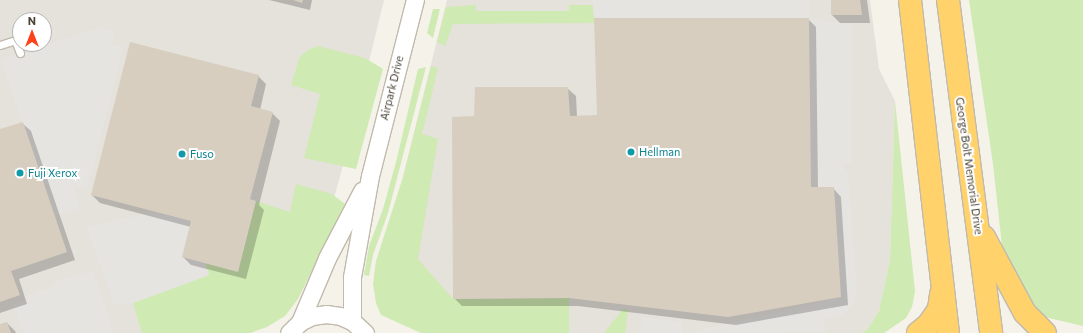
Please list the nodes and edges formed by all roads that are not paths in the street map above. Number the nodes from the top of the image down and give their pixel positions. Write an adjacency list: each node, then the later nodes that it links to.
1 (415, 0): 6 (street, Airpark Drive)
2 (910, 0): 8 (highway)
3 (948, 0): 7 (highway, George Bolt Memorial Drive)
4 (0, 45): 5 (lane)
5 (20, 53)
6 (370, 176): 9 (street, Airpark Drive); 10 (street, Airpark Drive)
7 (977, 223): 14 (highway, George Bolt Memorial Drive); 15 (highway)
8 (942, 285): 12 (highway); 13 (highway)
9 (352, 321): 10 (street); 11 (street)
10 (294, 328)
11 (365, 333)
12 (918, 333)
13 (948, 333)
14 (991, 333)
15 (1045, 333)

